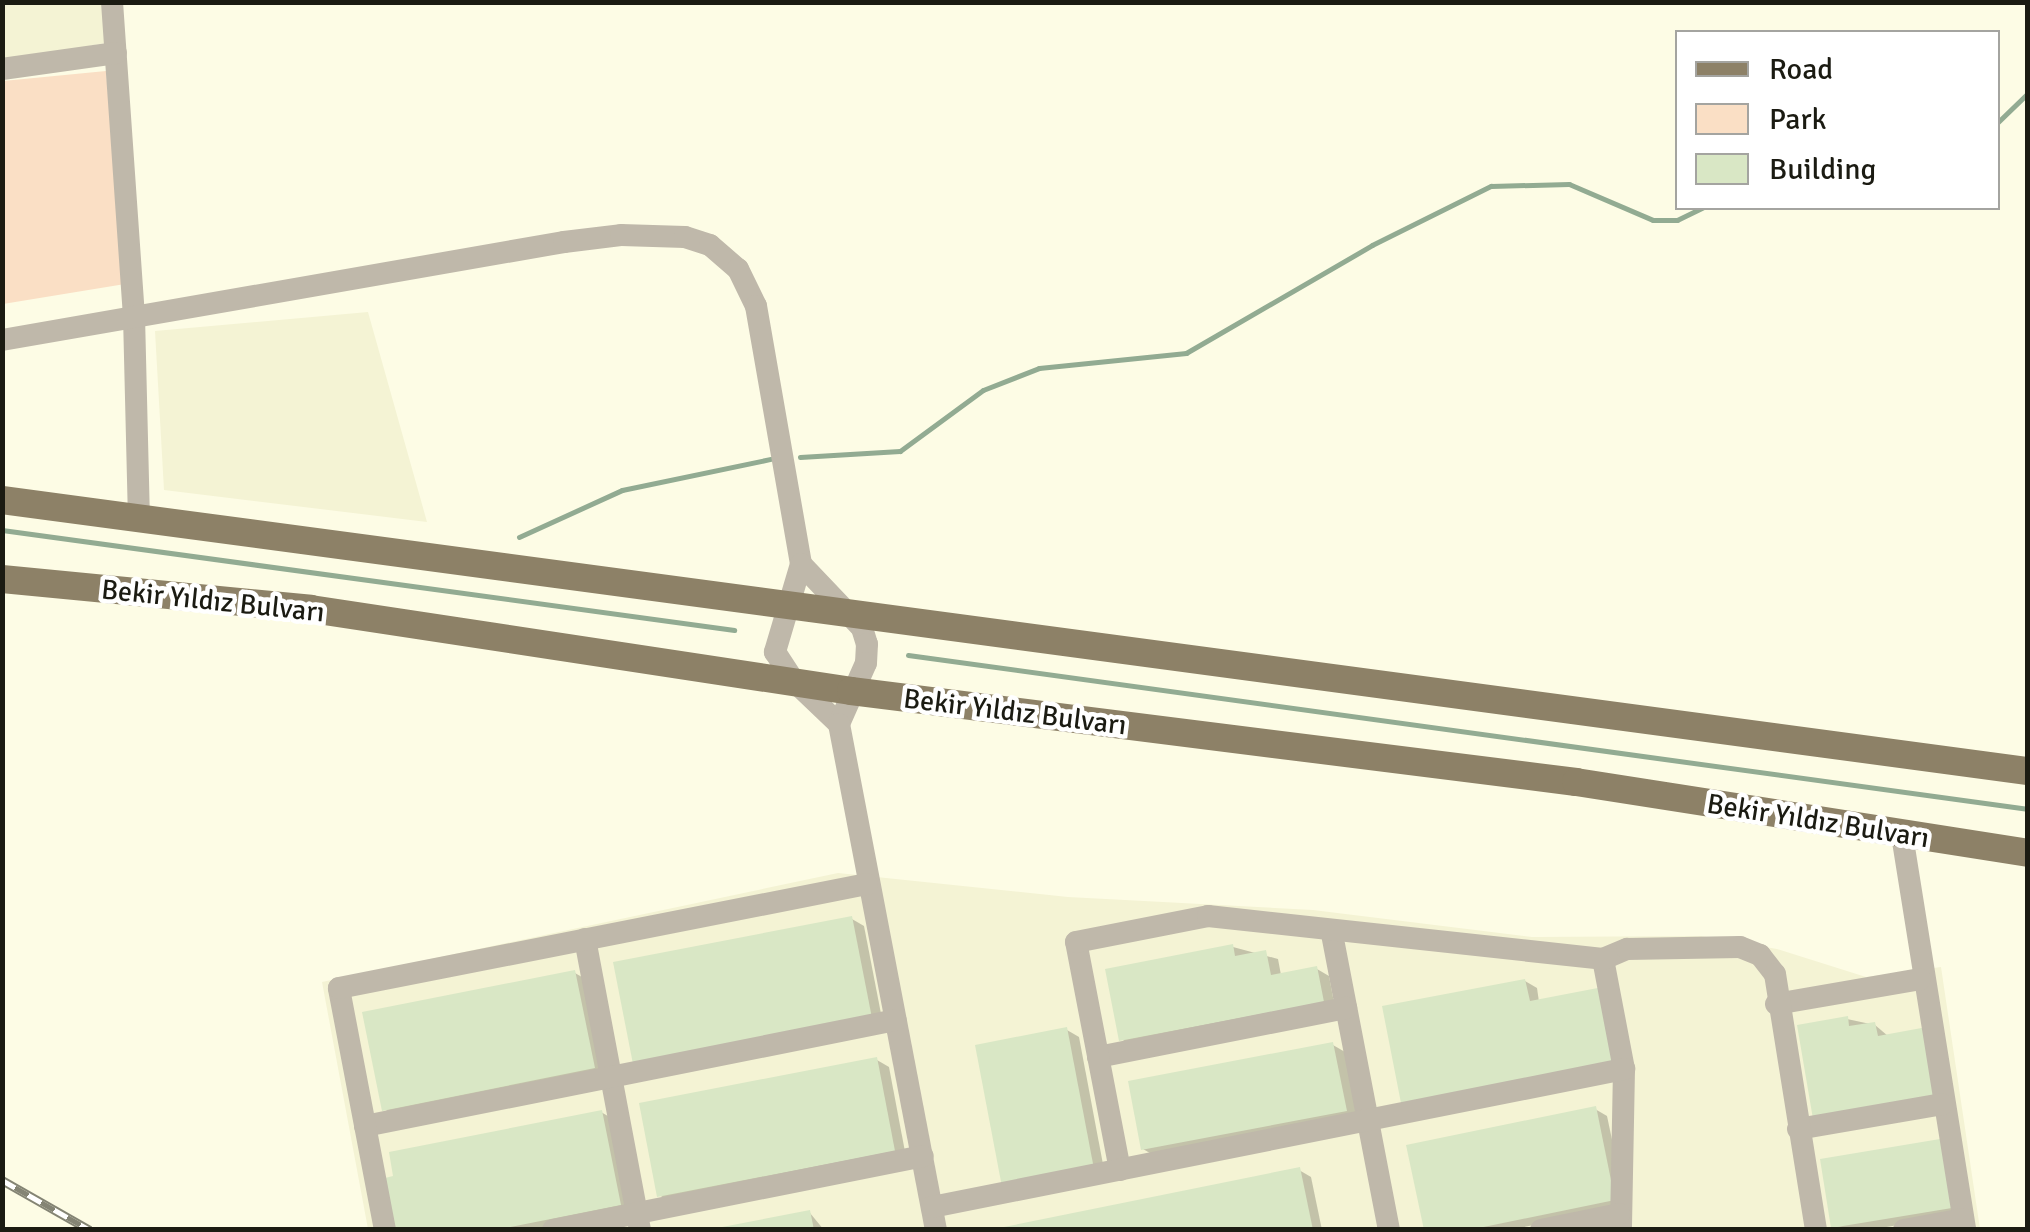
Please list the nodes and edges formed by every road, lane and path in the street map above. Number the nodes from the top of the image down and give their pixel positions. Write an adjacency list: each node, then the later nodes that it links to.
1 (112, 2): 2 (street)
2 (116, 53): 3 (street); 4 (street)
3 (2, 68)
4 (134, 316): 5 (street); 7 (street); 8 (street)
5 (2, 340)
6 (2, 500): 7 (main road)
7 (139, 519): 10 (main road)
8 (802, 564): 10 (street); 11 (street)
9 (2, 579): 12 (main road, Bekir Yıldız Bulvarı)
10 (785, 606): 11 (main road); 12 (street)
11 (848, 614): 13 (street); 15 (main road)
12 (794, 681): 13 (main road, Bekir Yıldız Bulvarı); 14 (street)
13 (851, 691): 14 (street); 16 (main road, Bekir Yıldız Bulvarı)
14 (839, 724): 18 (street)
15 (2028, 771)
16 (1902, 835): 17 (main road, Bekir Yıldız Bulvarı); 22 (street)
17 (2028, 853)
18 (867, 884): 20 (street); 25 (street)
19 (1332, 934): 21 (street); 24 (street); 26 (street)
20 (585, 940): 28 (street); 31 (street)
21 (1603, 959): 23 (street); 27 (street)
22 (1920, 978): 23 (street); 29 (street)
23 (1776, 1004): 32 (street)
24 (1346, 1008): 26 (street); 30 (street)
25 (896, 1020): 28 (street); 33 (street)
26 (1098, 1057): 34 (street)
27 (1624, 1070): 30 (street); 37 (street)
28 (611, 1077): 31 (street); 36 (street)
29 (1942, 1104): 32 (street); 38 (street)
30 (1368, 1120): 34 (street); 41 (street)
31 (366, 1126): 39 (street)
32 (1798, 1129): 43 (street)
33 (922, 1156): 35 (street); 36 (street)
34 (1120, 1170): 35 (street)
35 (934, 1218)
36 (638, 1221): 40 (street)
37 (1620, 1222): 42 (street)
38 (1964, 1224): 44 (street)
39 (385, 1230)
40 (553, 1230)
41 (1389, 1230)
42 (1541, 1230)
43 (1816, 1230)
44 (1904, 1230)

